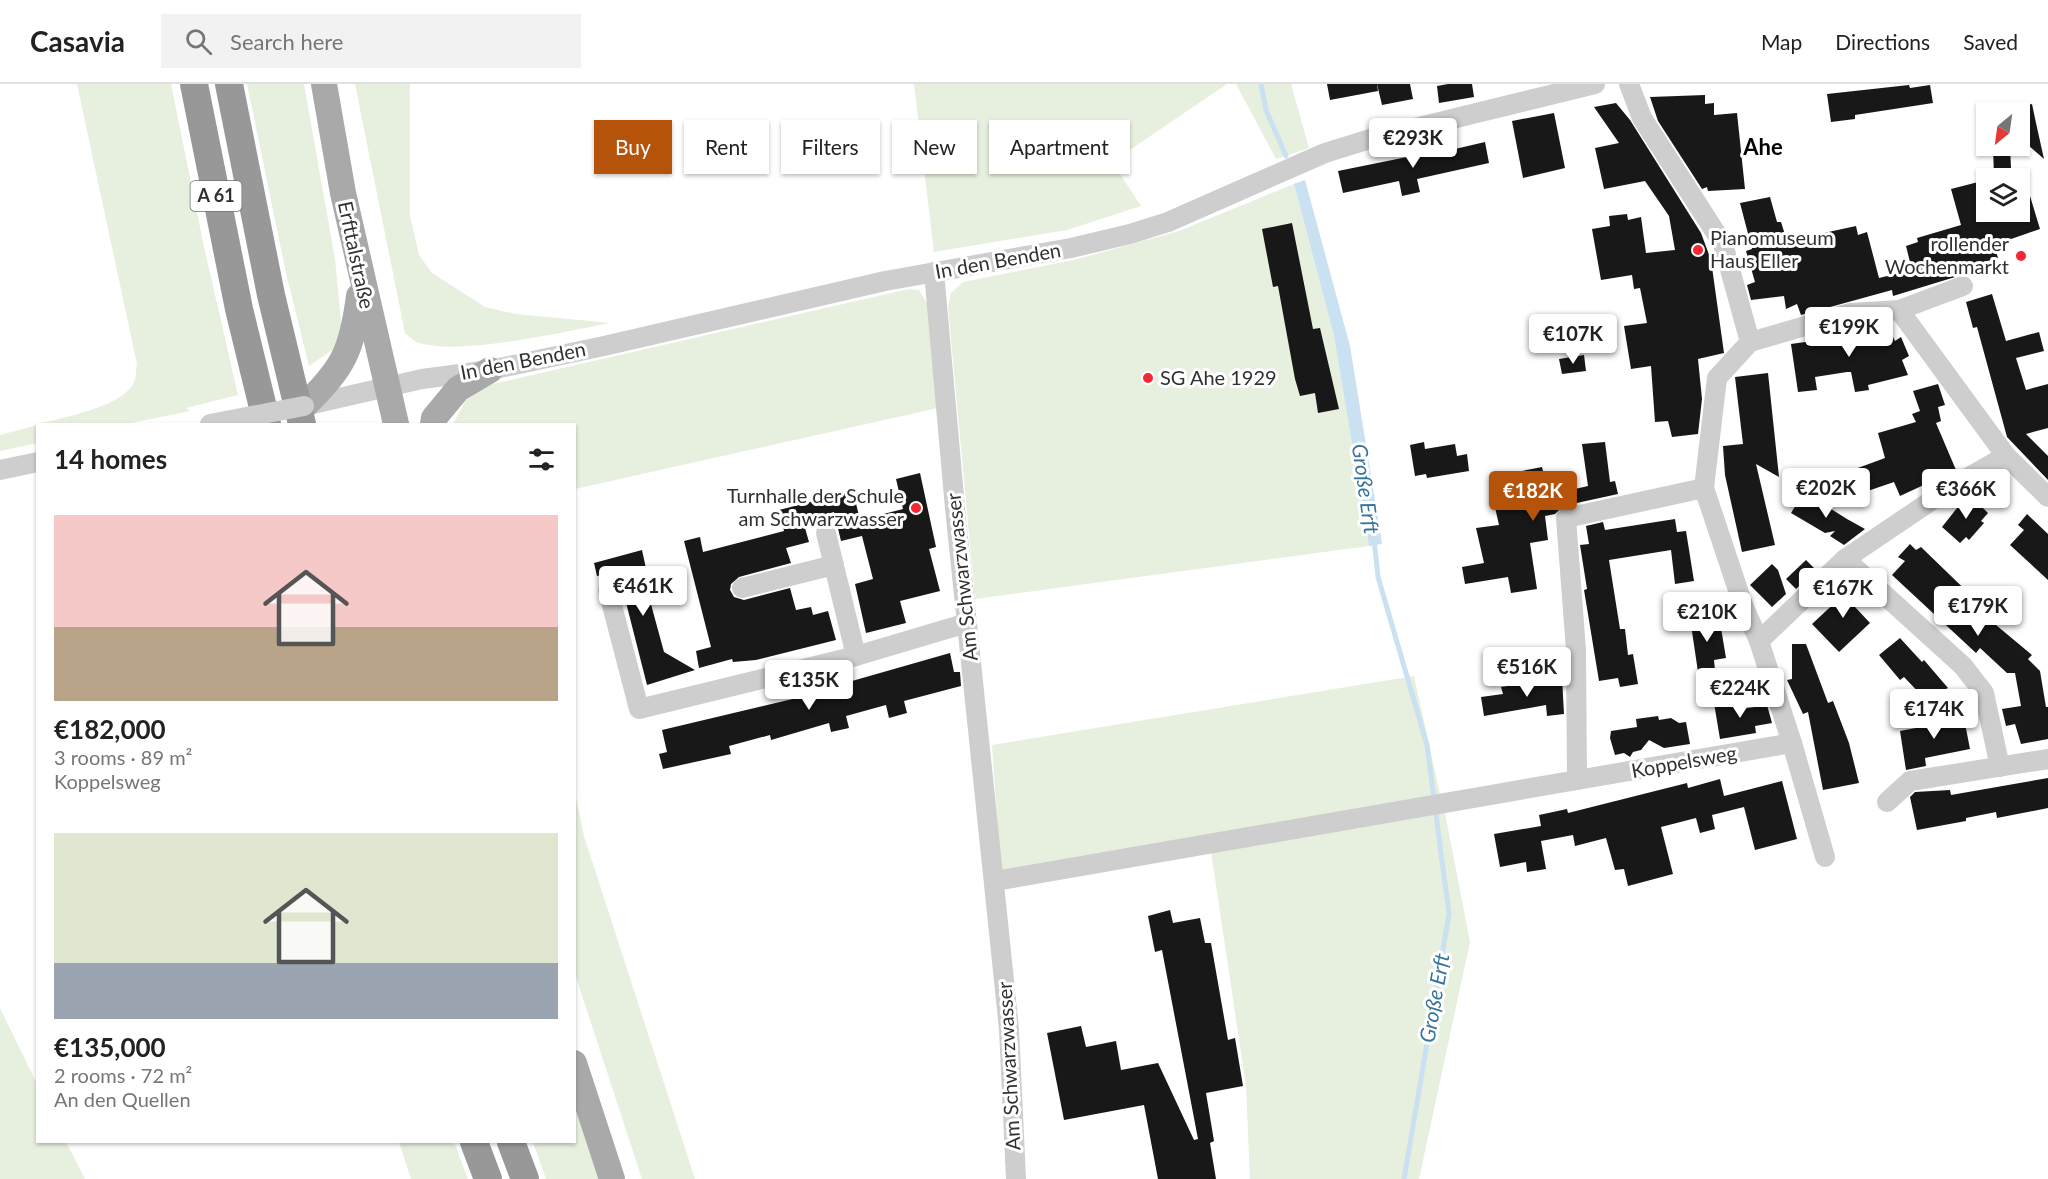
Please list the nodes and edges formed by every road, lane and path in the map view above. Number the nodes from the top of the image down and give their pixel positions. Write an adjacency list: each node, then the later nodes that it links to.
1 (194, 84): 16 (highway, A 61)
2 (229, 84): 14 (highway, A 61)
3 (324, 84): 7 (main road, Erfttalstraße)
4 (1595, 84): 6 (street, In den Benden)
5 (1629, 84): 10 (street)
6 (934, 272): 11 (street, In den Benden); 29 (street, Am Schwarzwasser)
7 (361, 278): 12 (main road); 13 (main road, Erfttalstraße)
8 (1963, 286): 9 (street)
9 (1899, 310): 10 (street); 19 (street)
10 (1750, 342): 22 (street)
11 (490, 369): 13 (street, In den Benden); 18 (main road)
12 (339, 386): 13 (street, In den Benden); 14 (main road)
13 (386, 387): 17 (main road, Erfttalstraße)
14 (303, 415): 15 (street, bridge)
15 (220, 423)
16 (267, 423)
17 (396, 423)
18 (433, 423)
19 (2006, 456): 23 (street); 25 (street)
20 (36, 462): 21 (street)
21 (0, 470)
22 (1704, 488): 30 (street); 35 (street)
23 (2048, 497)
24 (826, 533): 26 (street)
25 (1845, 559): 30 (street); 34 (street)
26 (834, 565): 27 (street); 31 (street)
27 (742, 588)
28 (608, 590): 31 (street)
29 (967, 623): 31 (street); 38 (street, Am Schwarzwasser)
30 (1759, 641): 32 (street)
31 (856, 656)
32 (1792, 743): 35 (street, Koppelsweg); 37 (street)
33 (2048, 759): 34 (street)
34 (2000, 767): 36 (street)
35 (1577, 780): 38 (street, Koppelsweg)
36 (1887, 802)
37 (1825, 857)
38 (995, 881): 45 (street, Am Schwarzwasser)
39 (576, 1069): 44 (main road)
40 (474, 1143): 42 (highway)
41 (511, 1143): 43 (highway)
42 (488, 1179)
43 (525, 1179)
44 (612, 1179)
45 (1016, 1179)

